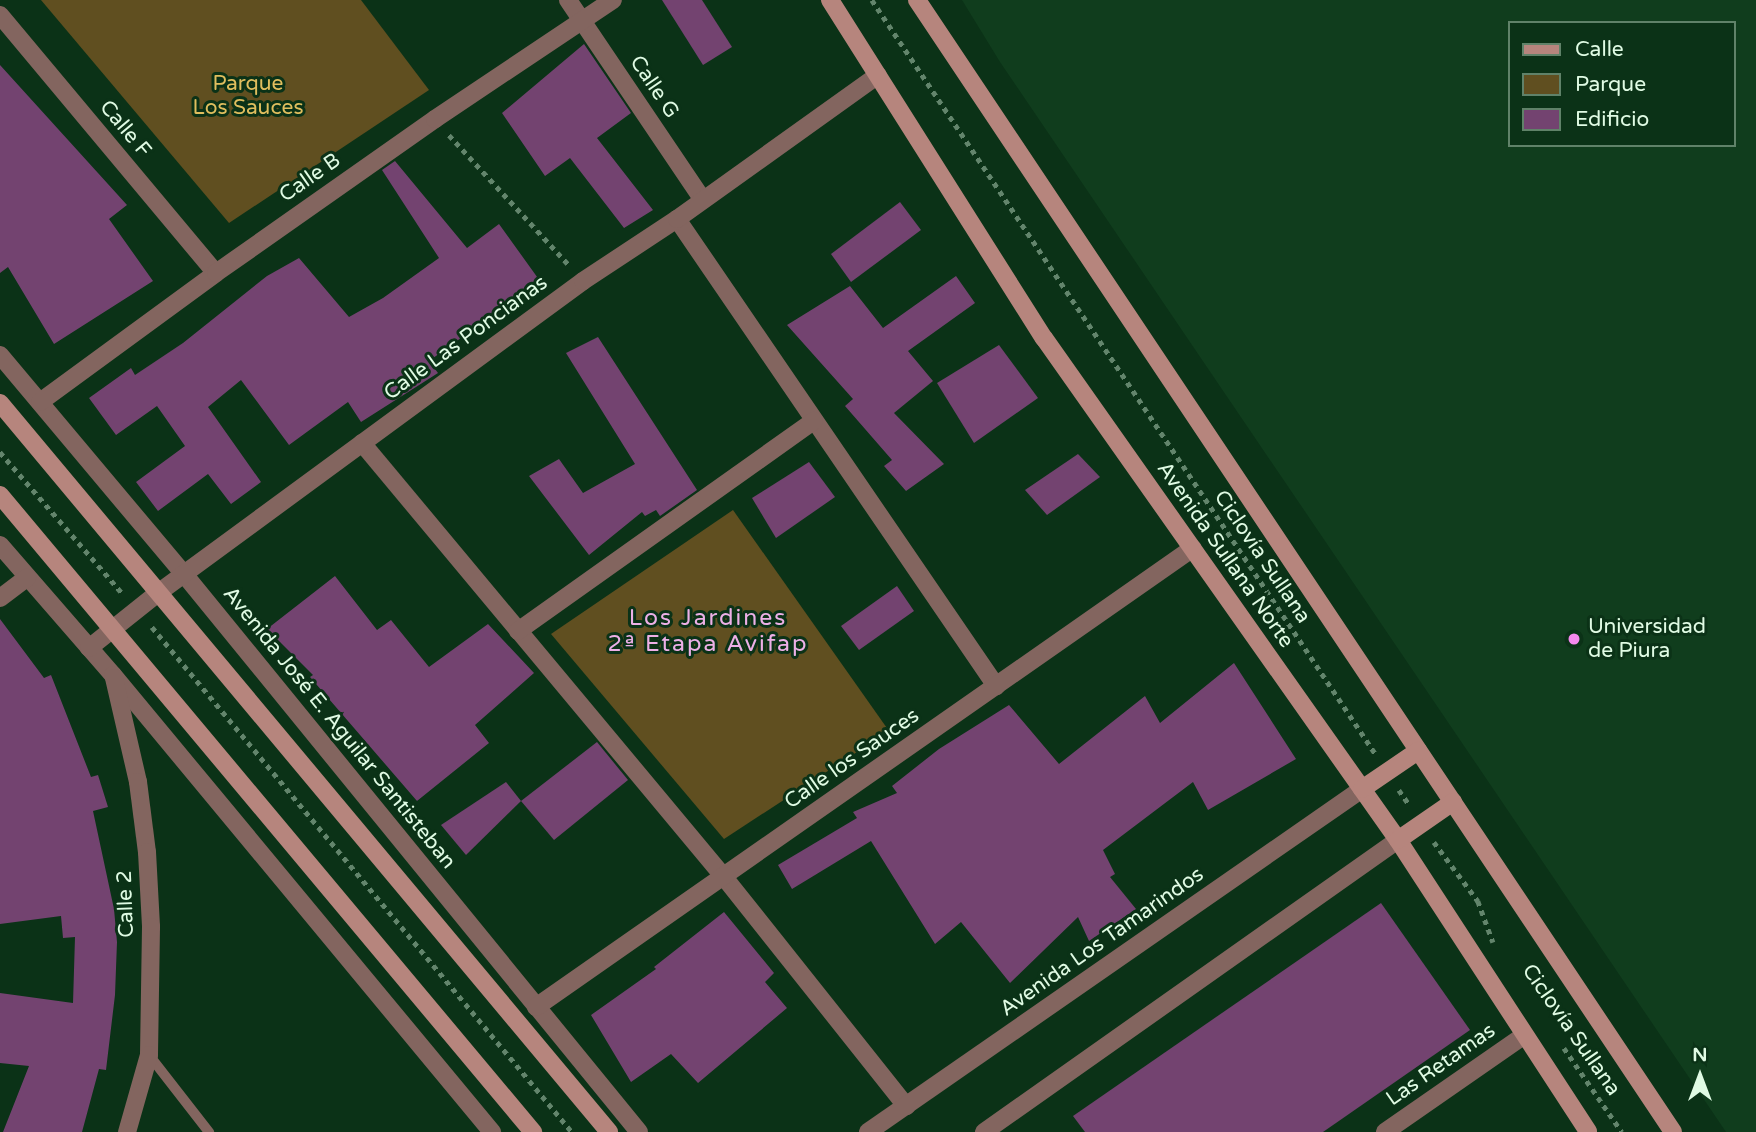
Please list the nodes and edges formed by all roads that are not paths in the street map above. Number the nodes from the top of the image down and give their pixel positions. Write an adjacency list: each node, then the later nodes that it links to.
1 (568, 0): 6 (street, Calle G)
2 (613, 0): 6 (street, Calle B)
3 (830, 0): 7 (main road, Avenida Sullana Norte)
4 (917, 0): 28 (main road)
5 (0, 15): 10 (street, Calle F)
6 (582, 20): 8 (street, Calle G); 10 (street, Calle B)
7 (877, 75): 8 (street, Calle Las Poncianas); 18 (main road, Avenida Sullana Norte)
8 (703, 200): 9 (street, Calle Las Poncianas)
9 (677, 219): 14 (street); 15 (street, Calle Las Poncianas)
10 (216, 272): 12 (street, Calle B)
11 (0, 355): 12 (street, Avenida José E. Aguilar Santisteban)
12 (40, 402): 19 (street, Avenida José E. Aguilar Santisteban)
13 (0, 403): 21 (main road)
14 (814, 421): 24 (street); 27 (street)
15 (362, 443): 19 (street, Calle Las Poncianas); 24 (street)
16 (0, 495): 23 (main road)
17 (0, 545): 20 (street)
18 (1193, 548): 27 (street, Calle los Sauces); 29 (main road, Avenida Sullana Norte)
19 (184, 574): 21 (street, Calle Las Poncianas); 33 (street, Avenida José E. Aguilar Santisteban)
20 (27, 578): 22 (street); 25 (street)
21 (158, 593): 23 (street, Calle Las Poncianas); 41 (main road)
22 (0, 598)
23 (111, 630): 25 (street, Calle Las Poncianas); 40 (main road)
24 (518, 631): 32 (street)
25 (89, 648): 26 (street)
26 (113, 675): 35 (street, Calle 2); 39 (street)
27 (996, 687): 32 (street, Calle los Sauces)
28 (1419, 751): 29 (main road); 30 (main road)
29 (1362, 789): 31 (main road, Avenida Sullana Norte); 36 (street, Avenida Los Tamarindos)
30 (1453, 802): 31 (main road); 47 (main road)
31 (1398, 840): 34 (main road, Avenida Sullana Norte); 44 (street)
32 (724, 877): 33 (street, Calle los Sauces); 36 (street)
33 (536, 1007): 42 (street, Avenida José E. Aguilar Santisteban)
34 (1524, 1036): 45 (street, Las Retamas); 46 (main road, Avenida Sullana Norte)
35 (149, 1055): 37 (street, Calle 2); 38 (lane)
36 (906, 1105): 43 (street, Avenida Los Tamarindos)
37 (127, 1132)
38 (209, 1132)
39 (492, 1132)
40 (533, 1132)
41 (609, 1132)
42 (639, 1132)
43 (868, 1132)
44 (984, 1132)
45 (1385, 1132)
46 (1588, 1132)
47 (1673, 1132)

